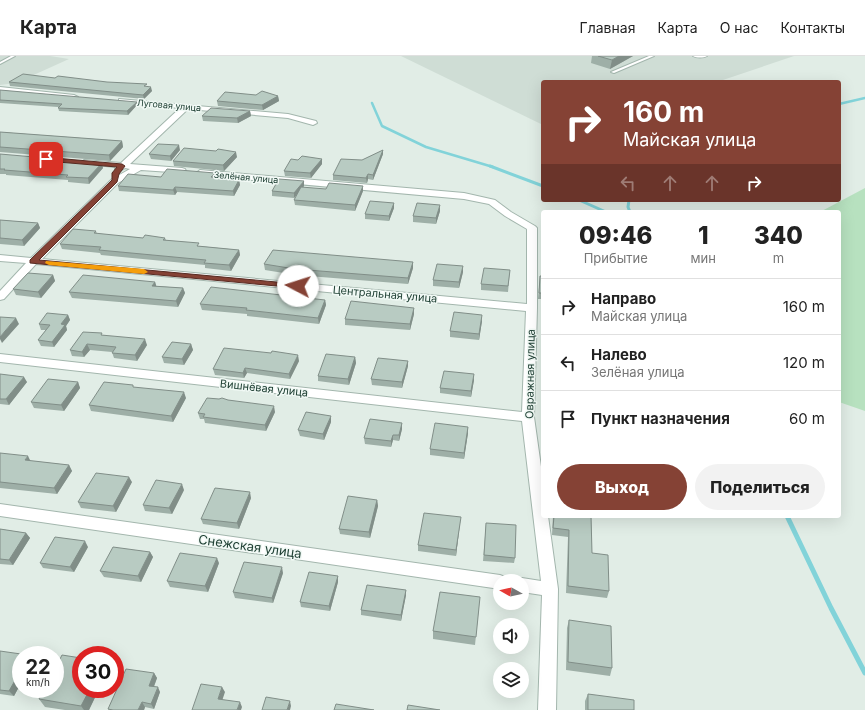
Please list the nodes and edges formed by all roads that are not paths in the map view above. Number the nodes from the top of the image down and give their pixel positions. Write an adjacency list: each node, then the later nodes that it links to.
1 (13, 56): 5 (lane)
2 (652, 56): 6 (lane)
3 (695, 56): 4 (lane)
4 (705, 56)
5 (0, 63)
6 (613, 72)
7 (0, 89): 8 (street)
8 (82, 97)
9 (113, 100): 10 (street, Луговая улица)
10 (186, 107): 11 (street, Луговая улица); 13 (street)
11 (313, 123)
12 (76, 162): 13 (street, Зелёная улица)
13 (122, 166): 14 (street, Зелёная улица); 15 (street)
14 (139, 167): 15 (street); 16 (street, Зелёная улица)
15 (115, 181): 18 (street)
16 (532, 228): 20 (street, Овражная улица)
17 (0, 258): 18 (street, Центральная улица)
18 (33, 262): 19 (street); 20 (street, Центральная улица)
19 (0, 297)
20 (532, 308): 22 (street, Овражная улица)
21 (0, 358): 22 (street, Вишнёвая улица)
22 (528, 417): 26 (street, Овражная улица)
23 (0, 510): 24 (street, Снежская улица)
24 (493, 581)
25 (529, 586): 26 (street)
26 (550, 589): 27 (street, Овражная улица)
27 (547, 710)

